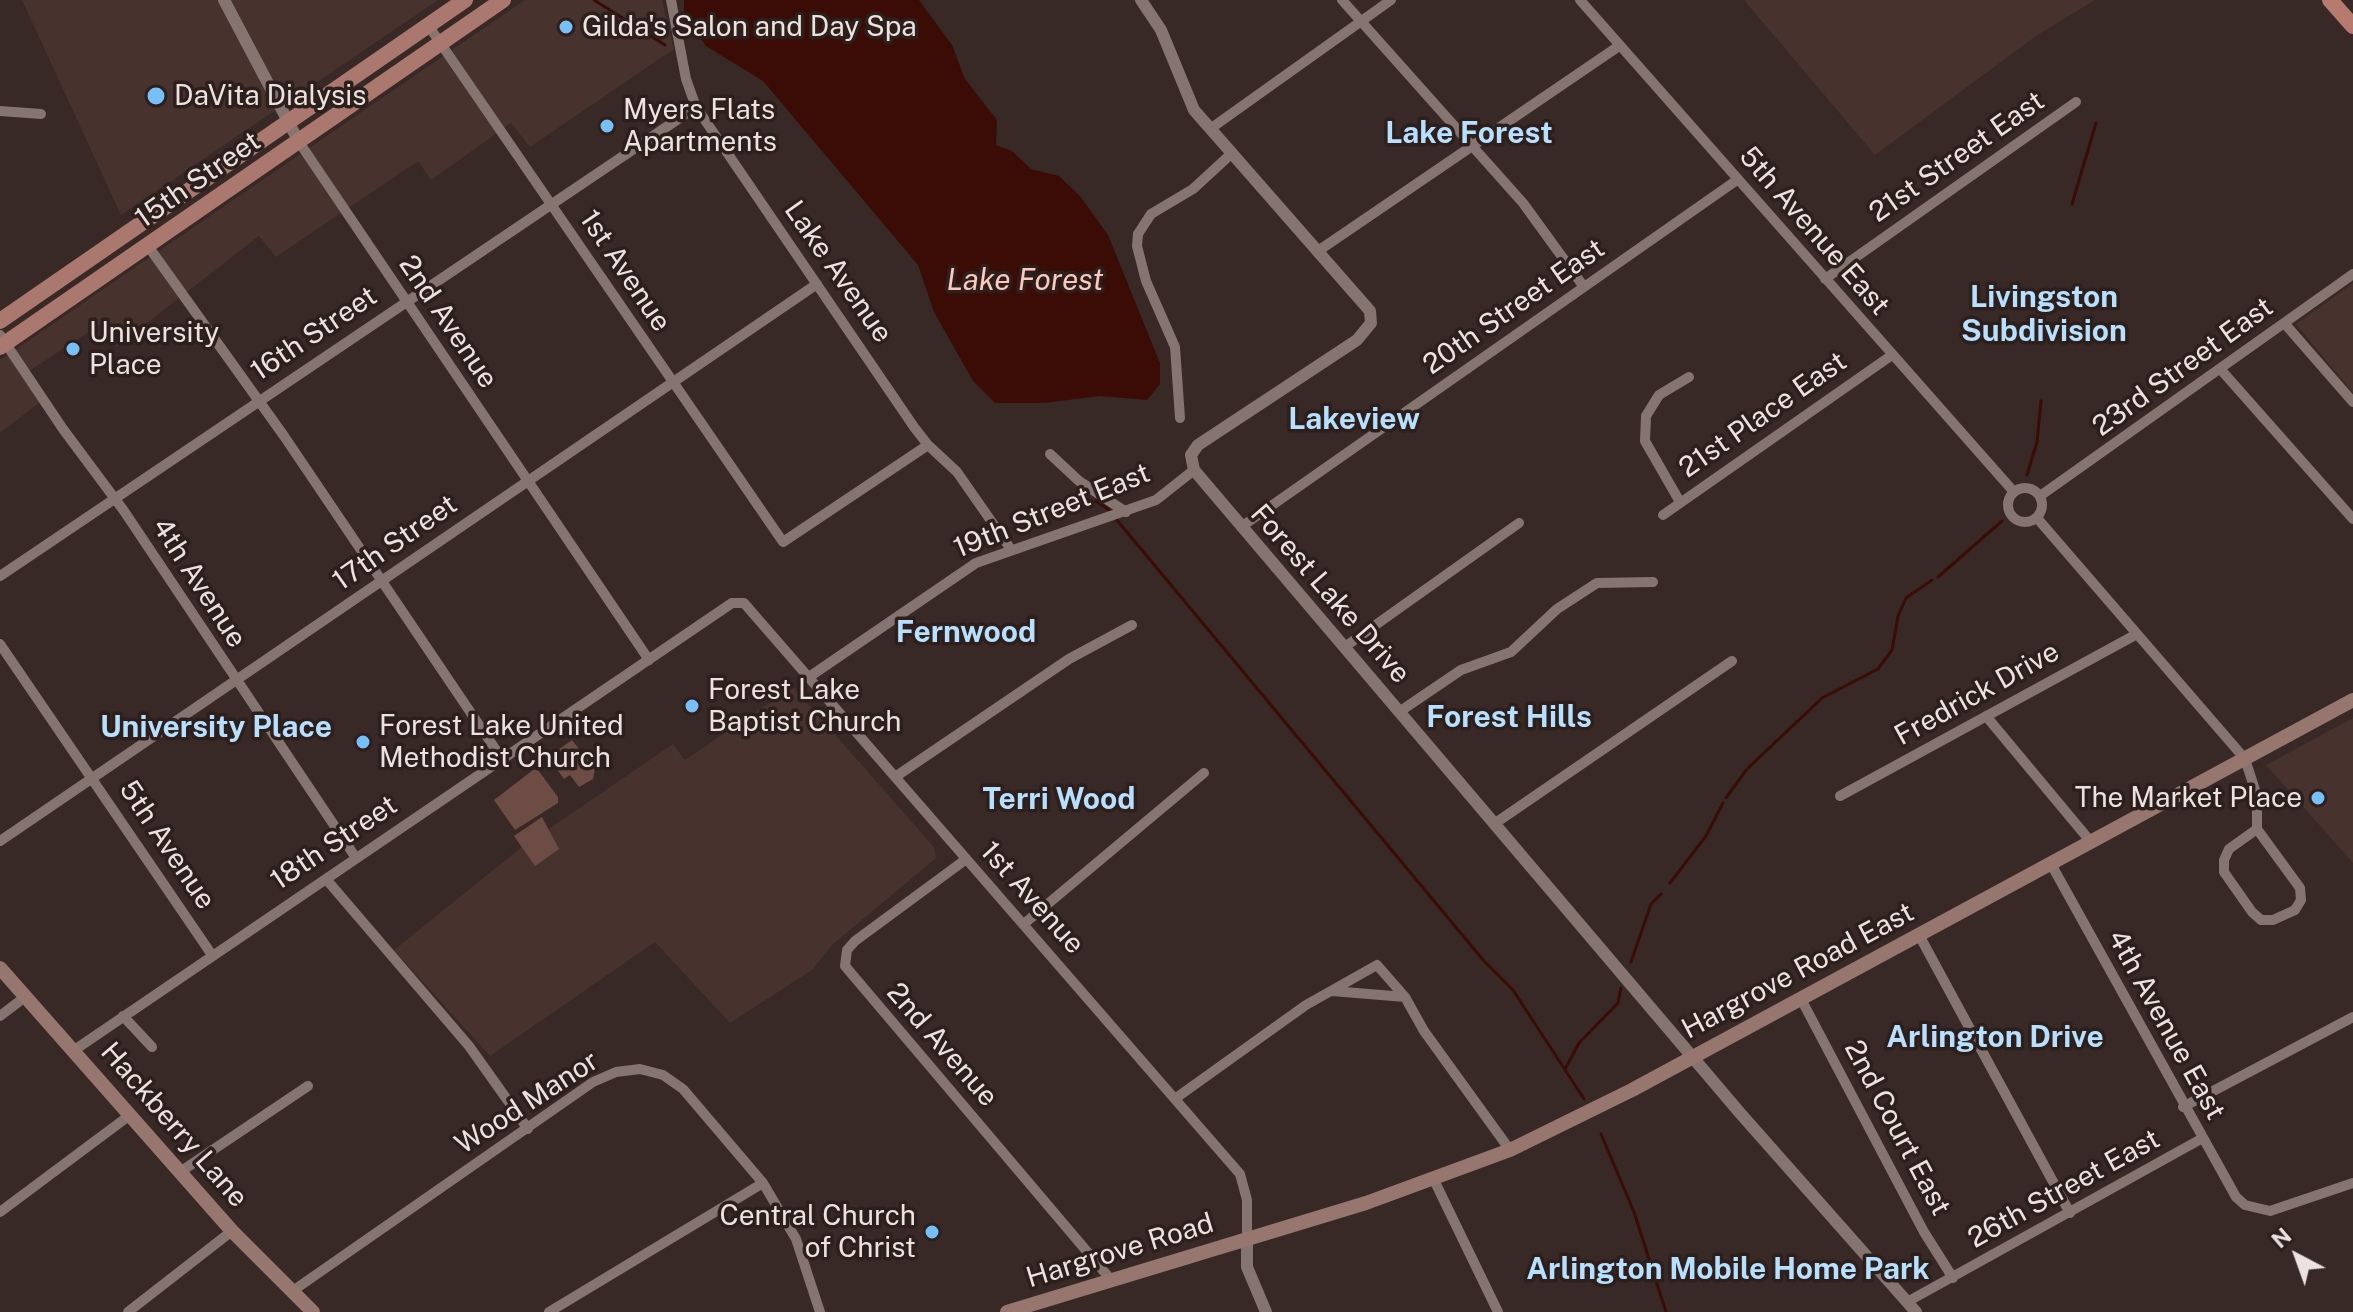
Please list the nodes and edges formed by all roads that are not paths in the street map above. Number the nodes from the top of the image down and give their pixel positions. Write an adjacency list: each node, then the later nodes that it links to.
1 (224, 0): 19 (street, 2nd Avenue)
2 (465, 0): 11 (main road, 15th Street)
3 (503, 0): 13 (main road, 15th Street)
4 (671, 0): 16 (street, Lake Avenue)
5 (1141, 0): 20 (street)
6 (1342, 0): 10 (street)
7 (1391, 0): 10 (street)
8 (1580, 0): 14 (street, 5th Avenue East)
9 (2330, 0): 12 (highway)
10 (1361, 22): 20 (street); 22 (street)
11 (428, 25): 13 (street, 1st Avenue); 19 (main road, 15th Street)
12 (2353, 26)
13 (441, 44): 21 (main road, 15th Street); 25 (street, 1st Avenue)
14 (1619, 46): 22 (street); 24 (street, 5th Avenue East)
15 (2076, 102): 29 (street, 21st Street East)
16 (696, 107): 25 (street, 16th Street); 30 (street, Lake Avenue)
17 (0, 111): 18 (street)
18 (41, 114)
19 (287, 123): 21 (street, 2nd Avenue); 33 (main road, 15th Street)
20 (1210, 129): 23 (street)
21 (299, 142): 26 (main road, 15th Street); 32 (street, 2nd Avenue)
22 (1473, 147): 27 (street); 31 (street)
23 (1231, 154): 27 (street); 42 (street)
24 (1737, 180): 29 (street, 5th Avenue East); 31 (street, 20th Street East)
25 (551, 204): 32 (street, 16th Street); 39 (street, 1st Avenue)
26 (148, 246): 35 (main road, 15th Street); 40 (street)
27 (1318, 251): 45 (street)
28 (2353, 274): 34 (street, 23rd Street East)
29 (1825, 279): 36 (street, 5th Avenue East)
30 (817, 284): 39 (street, 17th Street); 43 (street, Lake Avenue)
31 (1584, 287): 56 (street, 20th Street East)
32 (406, 301): 40 (street, 16th Street); 46 (street, 2nd Avenue)
33 (0, 321)
34 (2285, 324): 37 (street, 23rd Street East); 41 (street)
35 (2, 342): 49 (street, 4th Avenue)
36 (1892, 355): 47 (street, 5th Avenue East); 50 (street, 21st Place East)
37 (2222, 371): 48 (street, 23rd Street East); 54 (street)
38 (1689, 377): 50 (street)
39 (670, 383): 43 (street, 1st Avenue); 46 (street, 17th Street)
40 (259, 400): 49 (street, 16th Street); 59 (street)
41 (2353, 402)
42 (1180, 418)
43 (928, 445): 57 (street, Lake Avenue)
44 (1050, 454): 51 (street)
45 (1194, 470): 51 (street, 19th Street East); 56 (street, Forest Lake Drive)
46 (527, 481): 59 (street, 17th Street); 66 (street, 2nd Avenue)
47 (2014, 492): 48 (street); 53 (street)
48 (2040, 496): 53 (street)
49 (115, 499): 58 (street, 16th Street); 69 (street, 4th Avenue)
50 (1680, 502): 52 (street, 21st Place East)
51 (1126, 512): 57 (street, 19th Street East)
52 (1663, 515)
53 (2037, 518): 63 (street)
54 (2353, 519)
55 (1519, 523): 65 (street)
56 (1241, 527): 65 (street, Forest Lake Drive)
57 (1010, 548): 68 (street, 19th Street East)
58 (0, 576)
59 (380, 582): 69 (street, 17th Street); 73 (street)
60 (1653, 582): 71 (street)
61 (744, 603): 66 (street, 18th Street); 68 (street, 1st Avenue)
62 (1132, 625): 77 (street)
63 (2137, 634): 72 (street, Fredrick Drive); 74 (street)
64 (0, 644): 76 (street, 5th Avenue)
65 (1346, 646): 71 (street, Forest Lake Drive)
66 (649, 660): 73 (street, 18th Street)
67 (1732, 661): 79 (street)
68 (809, 677): 77 (street, 1st Avenue)
69 (234, 680): 76 (street, 17th Street); 83 (street, 4th Avenue)
70 (2353, 700): 74 (main road, Hargrove Road East)
71 (1399, 712): 79 (street, Forest Lake Drive)
72 (1986, 716): 78 (street, Fredrick Drive); 82 (street)
73 (502, 759): 83 (street, 18th Street)
74 (2245, 759): 80 (street); 82 (main road, Hargrove Road East)
75 (1204, 773): 87 (street)
76 (92, 777): 81 (street, 17th Street); 89 (street, 5th Avenue)
77 (895, 777): 84 (street, 1st Avenue)
78 (1840, 796)
79 (1494, 824): 100 (street, Forest Lake Drive)
80 (2257, 829): 80 (street)
81 (0, 841)
82 (2091, 842): 85 (main road, Hargrove Road East)
83 (356, 858): 86 (street, 18th Street)
84 (965, 860): 87 (street, 1st Avenue); 117 (street, 2nd Avenue)
85 (2051, 864): 88 (main road, Hargrove Road East); 103 (street, 4th Avenue East)
86 (326, 879): 89 (street, 18th Street); 105 (street)
87 (1025, 923): 102 (street, 1st Avenue)
88 (1919, 935): 94 (main road, Hargrove Road East); 113 (street)
89 (212, 955): 96 (street, 18th Street)
90 (0, 968): 92 (main road, Hackberry Lane)
91 (1332, 991): 93 (street); 93 (street); 102 (street)
92 (25, 997): 95 (street); 99 (main road, Hackberry Lane)
93 (1405, 997): 107 (street)
94 (1801, 999): 100 (main road, Hargrove Road East); 116 (street, 2nd Court East)
95 (0, 1016)
96 (123, 1016): 98 (street); 99 (street, 18th Street)
97 (2353, 1017): 103 (street)
98 (152, 1047)
99 (73, 1051): 104 (main road, Hackberry Lane)
100 (1693, 1057): 107 (main road, Hargrove Road East); 119 (street, Forest Lake Drive)
101 (308, 1086): 108 (street)
102 (1176, 1098): 115 (street, 1st Avenue)
103 (2183, 1107): 106 (street, 4th Avenue East)
104 (130, 1115): 108 (main road, Hackberry Lane); 112 (street)
105 (528, 1129): 110 (street, Wood Manor); 118 (street, Wood Manor)
106 (2201, 1139): 111 (street, 4th Avenue East); 113 (street, 26th Street East)
107 (1510, 1150): 109 (main road, Hargrove Road East)
108 (180, 1172): 114 (main road, Hackberry Lane)
109 (1434, 1180): 115 (main road, Hargrove Road East); 127 (street)
110 (763, 1183): 123 (street); 124 (street, Wood Manor)
111 (2353, 1183)
112 (0, 1212)
113 (2070, 1213): 116 (street, 26th Street East)
114 (232, 1231): 118 (main road, Hackberry Lane); 120 (street)
115 (1247, 1239): 117 (main road, Hargrove Road); 126 (street)
116 (1953, 1278): 119 (street, 26th Street East)
117 (1112, 1281): 125 (main road, Hargrove Road)
118 (294, 1290): 122 (main road, Hackberry Lane)
119 (1911, 1307)
120 (141, 1308): 121 (street)
121 (128, 1312)
122 (313, 1312)
123 (549, 1312)
124 (820, 1312)
125 (1007, 1312)
126 (1266, 1312)
127 (1498, 1312)

